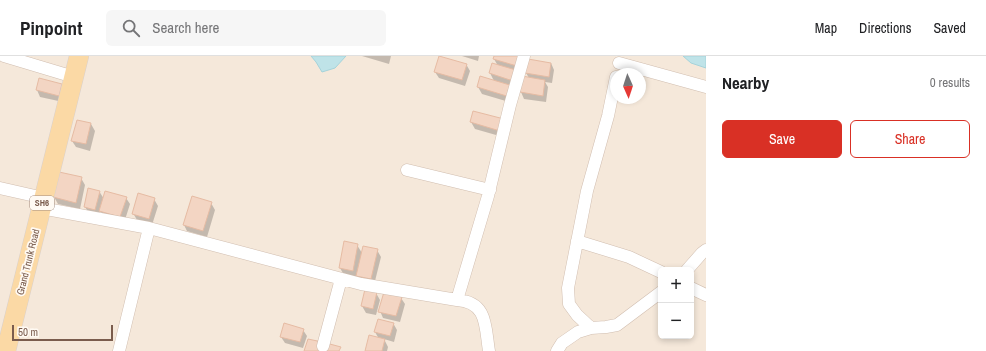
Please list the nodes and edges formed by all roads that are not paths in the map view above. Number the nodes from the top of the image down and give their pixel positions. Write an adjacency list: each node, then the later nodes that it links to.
1 (4, 56): 5 (street)
2 (79, 56): 5 (main road, Grand Trunk Road / SH6)
3 (524, 56): 10 (street)
4 (619, 64): 6 (street)
5 (74, 77): 11 (main road, Grand Trunk Road / SH6)
6 (706, 87)
7 (610, 104): 13 (street)
8 (407, 170): 10 (street)
9 (0, 188): 11 (street)
10 (490, 190): 21 (street)
11 (42, 203): 12 (street); 23 (main road, Grand Trunk Road / SH6)
12 (149, 228): 17 (street); 25 (street)
13 (577, 241): 16 (street); 22 (street)
14 (706, 250): 15 (street)
15 (690, 267)
16 (658, 271)
17 (341, 279): 21 (street); 24 (street)
18 (694, 289): 20 (street)
19 (658, 294): 22 (street)
20 (706, 295)
21 (457, 300): 26 (street)
22 (590, 328): 27 (street)
23 (5, 342)
24 (323, 346)
25 (119, 351)
26 (489, 351)
27 (557, 351)

